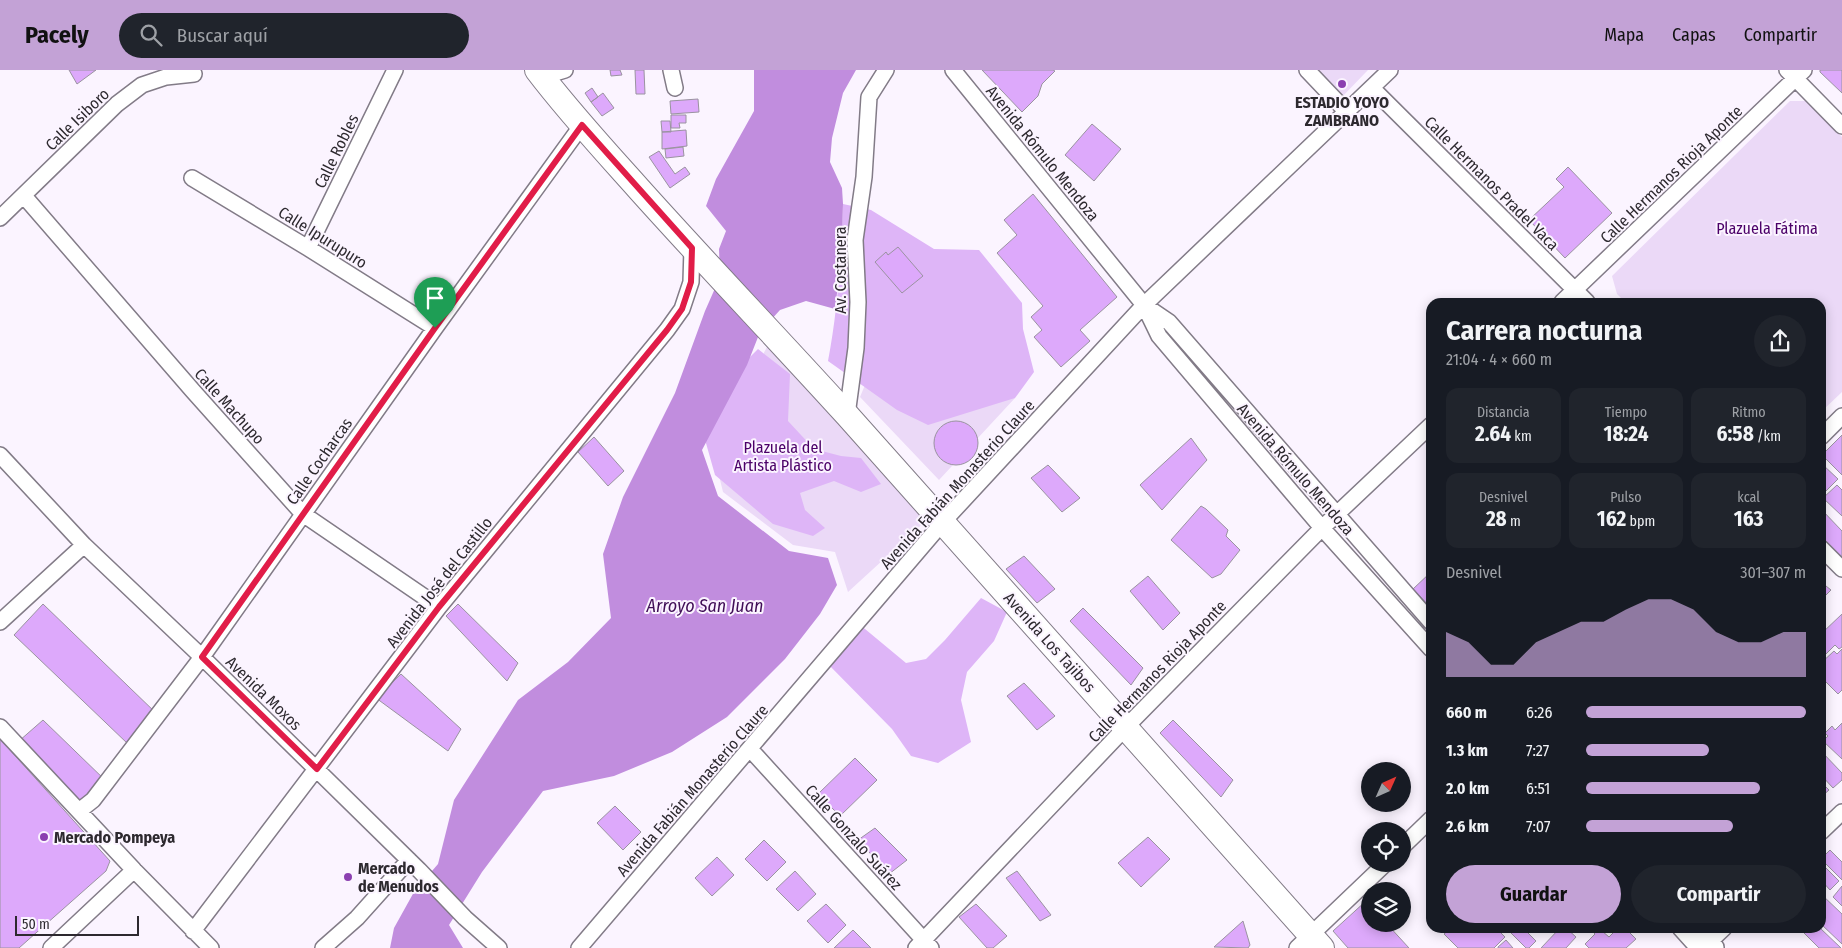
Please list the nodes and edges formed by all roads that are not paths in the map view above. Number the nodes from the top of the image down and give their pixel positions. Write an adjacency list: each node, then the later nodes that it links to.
1 (395, 70): 19 (street, Calle Robles)
2 (565, 70): 8 (street)
3 (671, 70): 11 (street)
4 (886, 70): 26 (street, Av. Costanera)
5 (953, 70): 24 (street, Avenida Rómulo Mendoza)
6 (1308, 70): 13 (street)
7 (1390, 70): 12 (street, Avenida Fabián Monasterio Claure)
8 (540, 73): 14 (main road, Avenida Los Tajibos)
9 (1796, 73): 15 (street); 21 (street, Calle Hermanos Rioja Aponte)
10 (194, 74): 17 (street, Calle Isiboro)
11 (675, 88)
12 (1372, 88): 13 (street, Avenida Fabián Monasterio Claure); 21 (street, Calle Hermanos Pradel Vaca)
13 (1346, 112): 24 (street, Avenida Fabián Monasterio Claure)
14 (582, 125): 20 (main road, Avenida Los Tajibos); 25 (street, Calle Cocharcas)
15 (1842, 126)
16 (192, 178): 19 (street, Calle Ipurupuro)
17 (24, 196): 18 (street, Calle Isiboro); 31 (street, Calle Machupo)
18 (0, 218)
19 (308, 248): 25 (street, Calle Ipurupuro)
20 (695, 251): 26 (main road, Avenida Los Tajibos); 38 (street, Avenida José del Castillo)
21 (1575, 290): 22 (street, Calle Hermanos Rioja Aponte); 23 (street, Calle Hermanos Pradel Vaca)
22 (1566, 298)
23 (1583, 298)
24 (1144, 305): 32 (street, Avenida Rómulo Mendoza); 33 (street, Avenida Fabián Monasterio Claure); 34 (street, Avenida Rómulo Mendoza)
25 (435, 328): 31 (street, Calle Cocharcas)
26 (847, 415): 33 (main road, Avenida Los Tajibos)
27 (1842, 416): 29 (street)
28 (1426, 430): 32 (street, Calle Hermanos Rioja Aponte)
29 (1826, 432)
30 (0, 455): 35 (street, Avenida Moxos)
31 (303, 514): 38 (street, Calle Machupo); 42 (street, Calle Cocharcas)
32 (1337, 514): 34 (street, Calle Hermanos Rioja Aponte); 39 (street, Avenida Rómulo Mendoza)
33 (943, 522): 44 (main road, Avenida Los Tajibos); 45 (street, Avenida Fabián Monasterio Claure)
34 (1322, 528): 41 (street, Avenida Rómulo Mendoza); 44 (street, Calle Hermanos Rioja Aponte)
35 (84, 545): 40 (street); 42 (street, Avenida Moxos)
36 (1826, 553): 37 (street)
37 (1842, 569)
38 (439, 607): 46 (street, Avenida José del Castillo)
39 (1426, 616)
40 (0, 622)
41 (1426, 643)
42 (202, 657): 46 (street, Avenida Moxos); 47 (street, Calle Cocharcas)
43 (0, 727): 47 (street)
44 (1126, 727): 59 (main road, Avenida Los Tajibos); 60 (street, Calle Hermanos Rioja Aponte)
45 (750, 749): 60 (street, Calle Gonzalo Suárez); 66 (street, Avenida Fabián Monasterio Claure)
46 (317, 769): 52 (street, Avenida Moxos); 55 (street, Avenida José del Castillo)
47 (79, 811): 53 (street)
48 (1842, 812): 50 (street)
49 (1426, 825): 51 (street)
50 (1826, 827)
51 (1411, 839)
52 (414, 865): 64 (street); 65 (street, Avenida Moxos)
53 (134, 870): 55 (street); 62 (street)
54 (1378, 872): 59 (street)
55 (193, 931): 63 (street)
56 (1688, 933): 61 (street)
57 (1701, 933): 61 (street)
58 (1719, 933): 61 (street)
59 (1310, 944)
60 (924, 945)
61 (1707, 946)
62 (51, 948)
63 (211, 948)
64 (323, 948)
65 (499, 948)
66 (579, 948)

